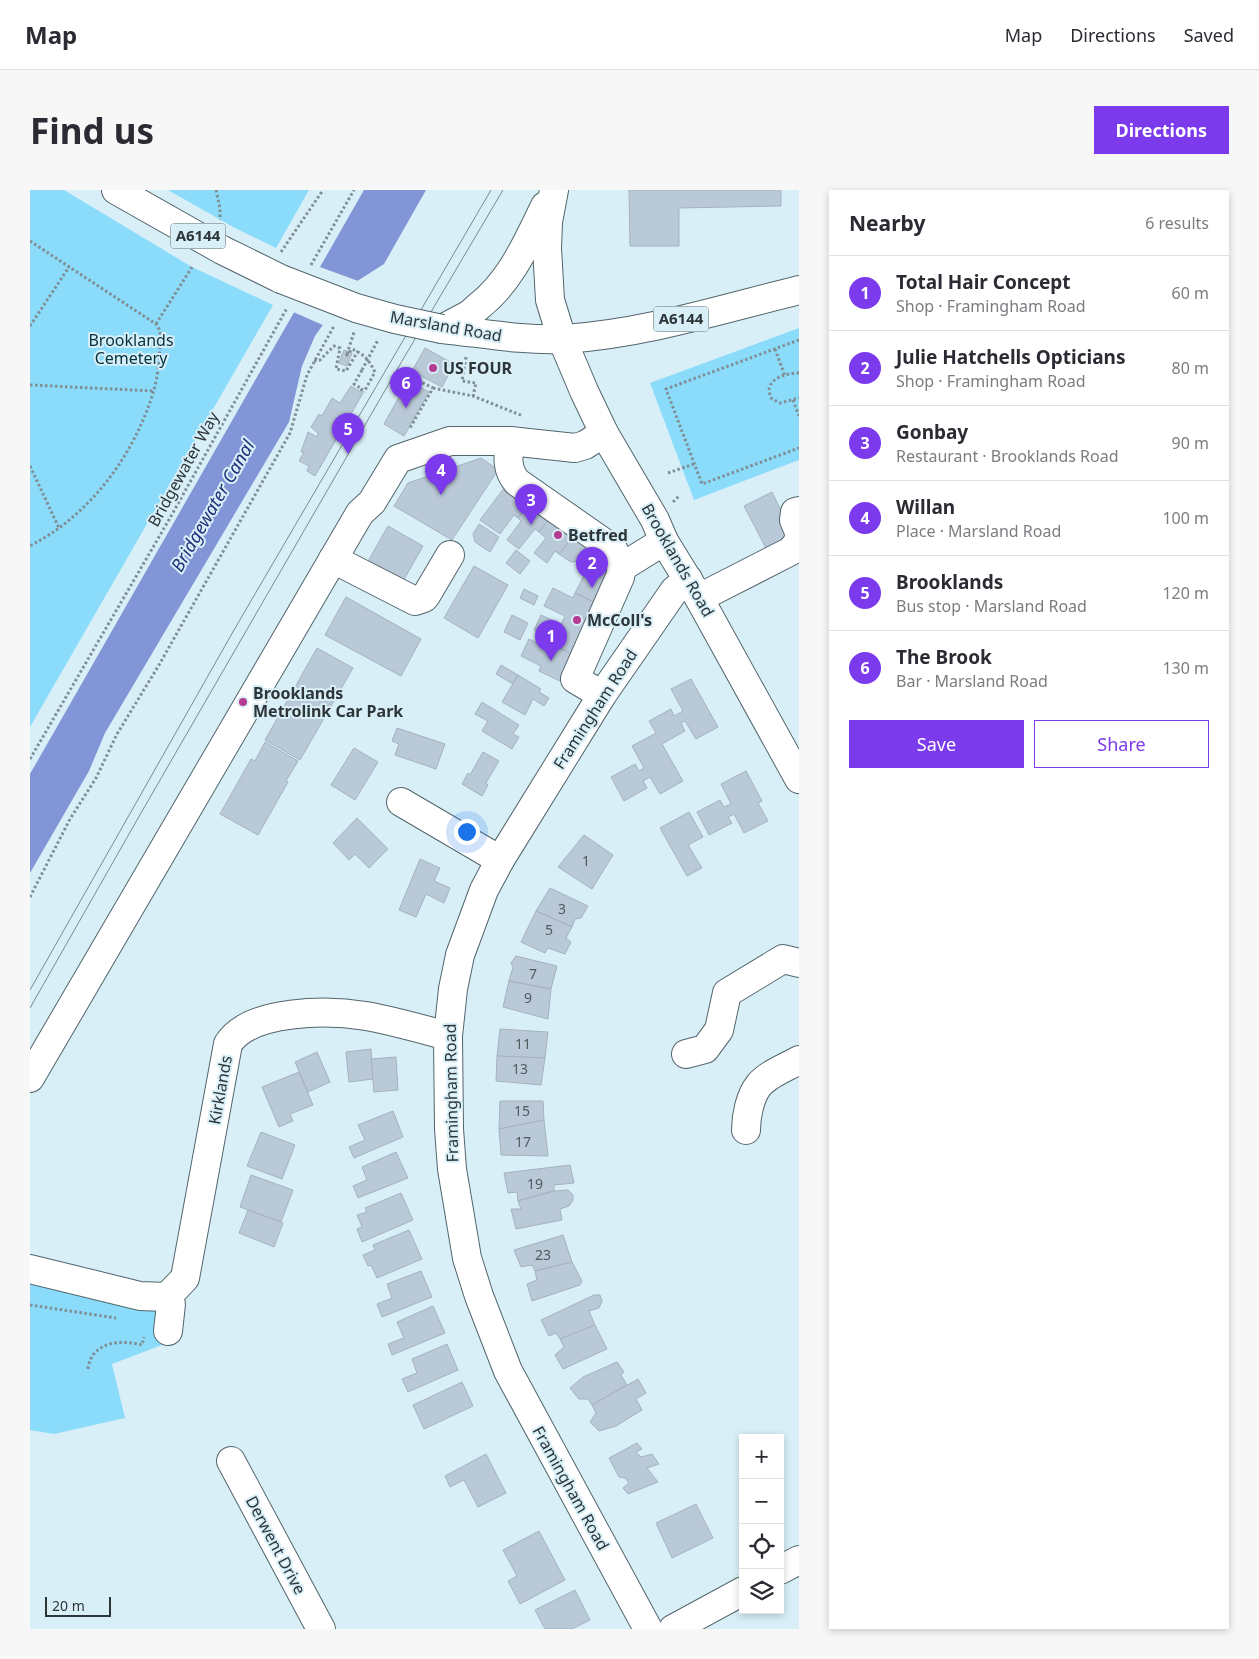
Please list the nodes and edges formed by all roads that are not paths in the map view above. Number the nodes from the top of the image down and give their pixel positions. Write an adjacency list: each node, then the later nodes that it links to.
1 (116, 190): 4 (street, Marsland Road / A6144, bridge)
2 (553, 190): 4 (street); 5 (street, Brooklands Road)
3 (799, 290): 5 (street, Marsland Road / A6144)
4 (442, 328): 5 (street, Marsland Road / A6144)
5 (562, 339): 6 (street, Brooklands Road)
6 (604, 433): 7 (street); 11 (street, Brooklands Road)
7 (510, 441): 13 (street); 14 (street)
8 (799, 510): 9 (street)
9 (799, 532)
10 (799, 536): 15 (street, Framingham Road)
11 (664, 541): 14 (street); 15 (street, Brooklands Road)
12 (450, 555): 13 (street)
13 (333, 559): 24 (street)
14 (622, 567): 16 (street)
15 (694, 588): 16 (street, Framingham Road); 17 (street, Brooklands Road)
16 (602, 695): 19 (street, Framingham Road)
17 (799, 779)
18 (401, 802): 19 (street)
19 (500, 860): 21 (street, Framingham Road)
20 (799, 963): 22 (street)
21 (448, 1036): 27 (street, Kirklands); 34 (street, Framingham Road)
22 (686, 1054)
23 (799, 1060): 25 (street)
24 (30, 1078)
25 (746, 1130)
26 (30, 1269): 27 (street)
27 (167, 1297): 28 (street)
28 (168, 1331)
29 (231, 1461): 33 (street, Derwent Drive)
30 (799, 1560): 31 (street)
31 (782, 1569)
32 (739, 1593): 35 (street)
33 (321, 1629)
34 (648, 1629)
35 (673, 1629)

